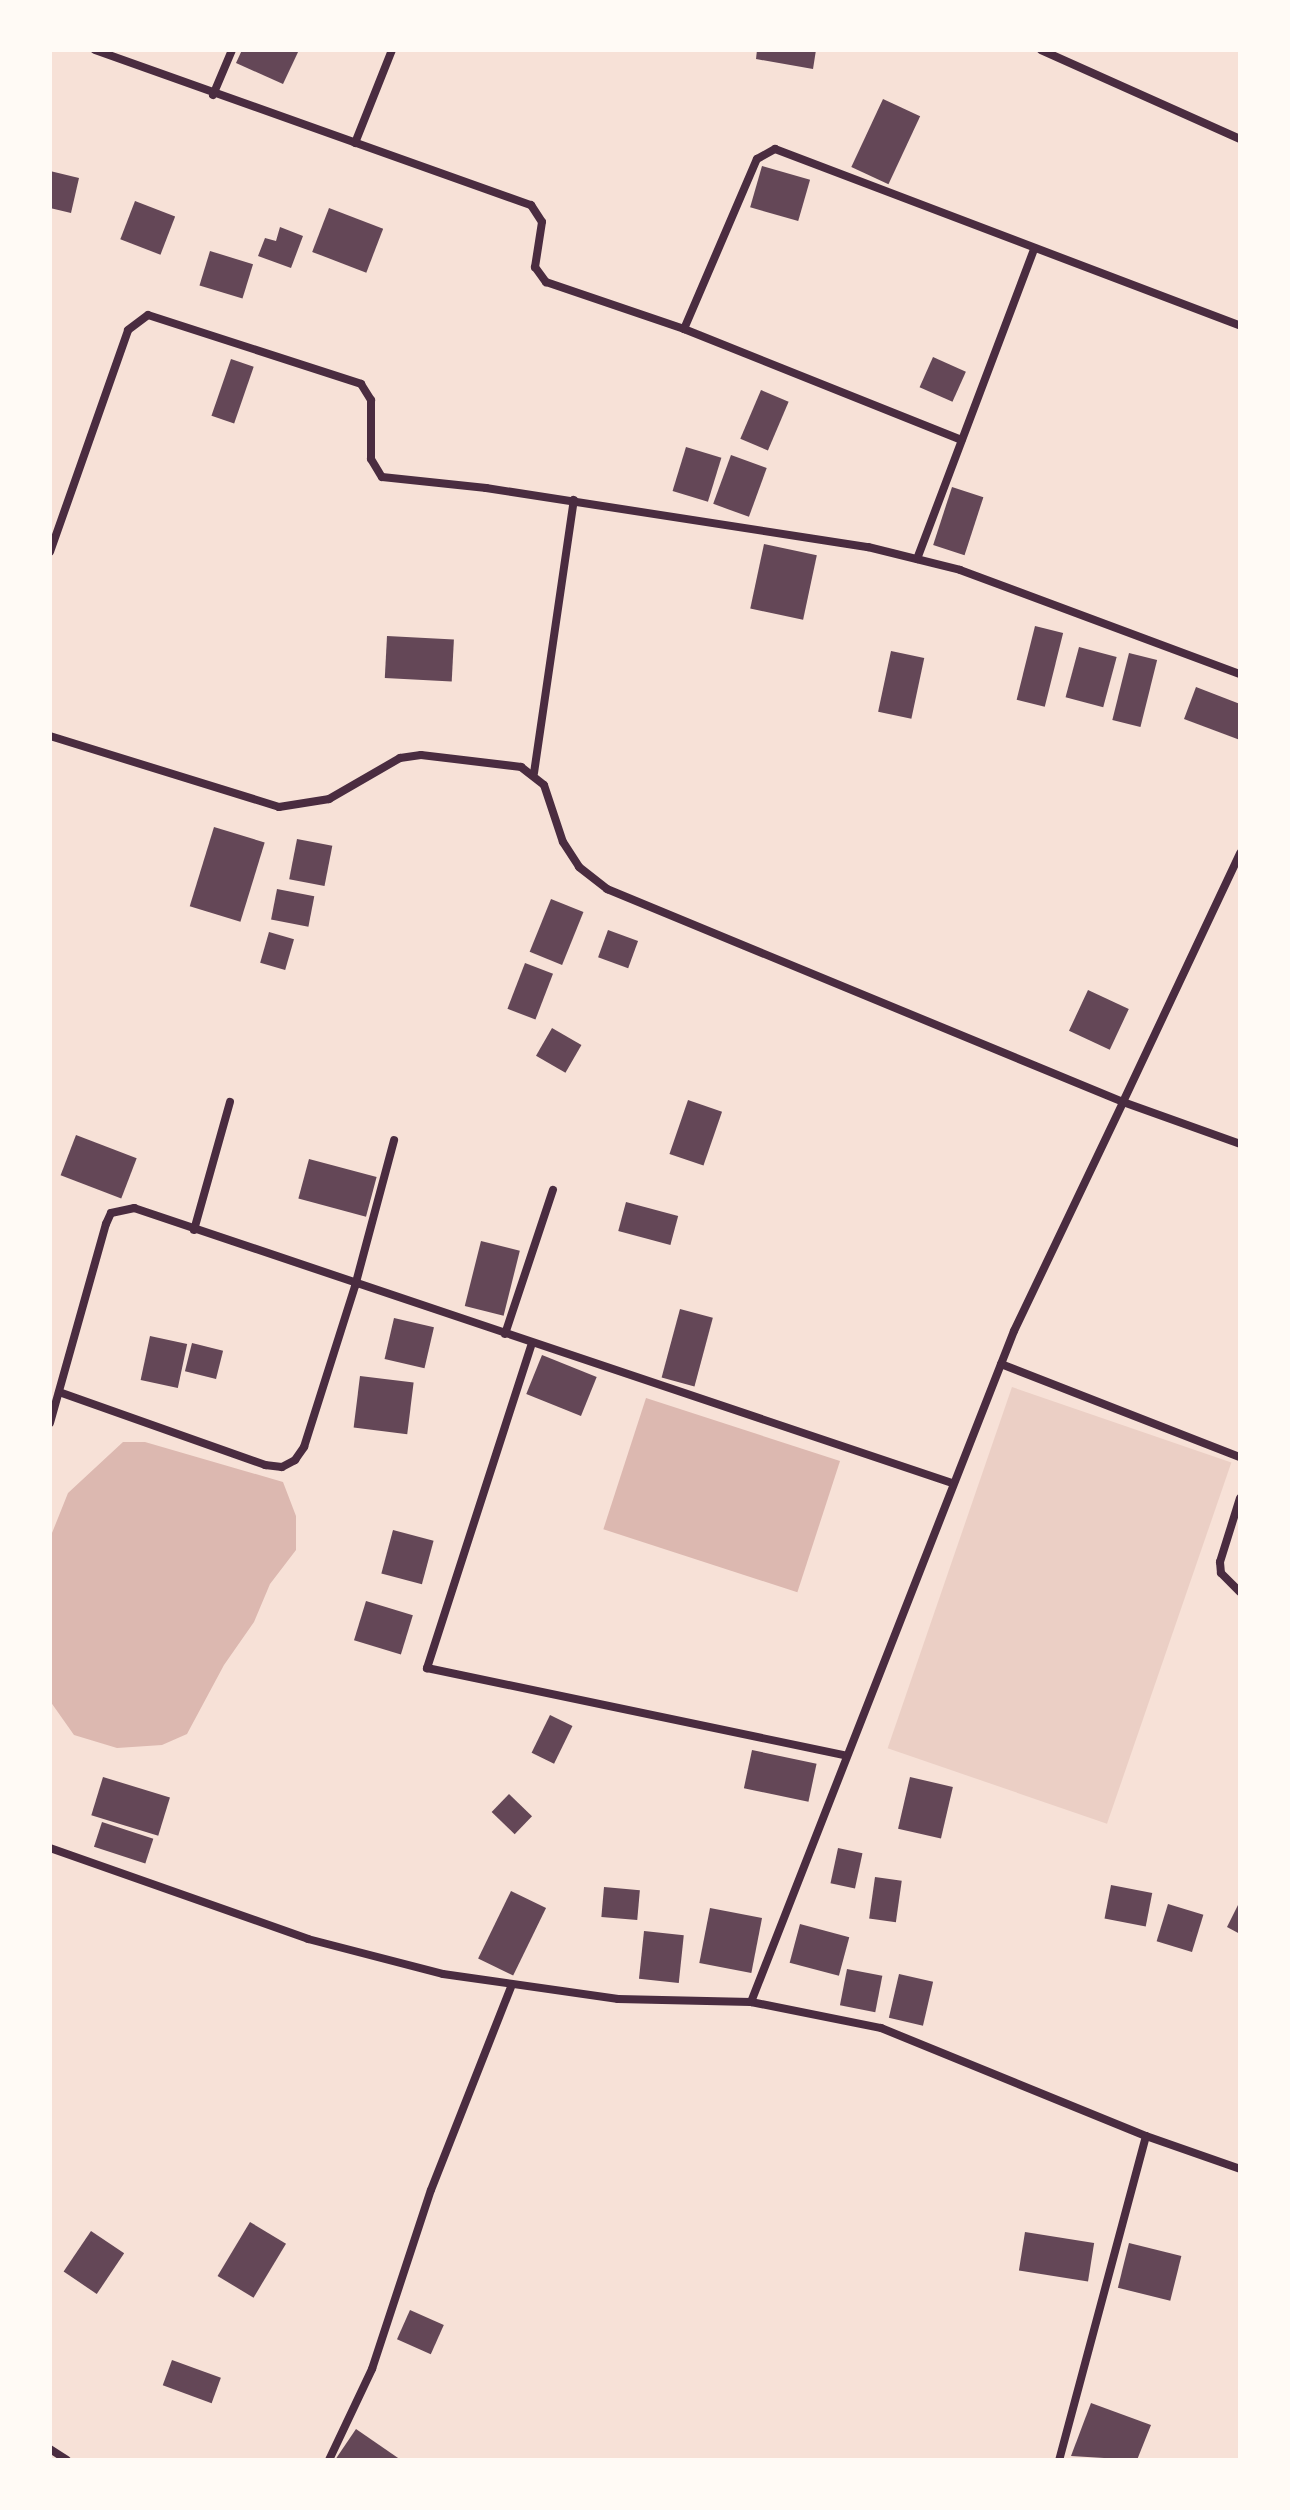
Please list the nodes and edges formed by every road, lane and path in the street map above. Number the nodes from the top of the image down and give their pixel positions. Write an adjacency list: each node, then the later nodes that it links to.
1 (95, 50): 5 (street)
2 (232, 50): 5 (street)
3 (392, 50): 7 (street)
4 (1041, 50): 6 (street)
5 (213, 95): 7 (street)
6 (1240, 139)
7 (355, 143): 10 (street)
8 (1034, 249): 9 (street); 10 (street); 11 (street)
9 (1240, 326)
10 (684, 329): 11 (street)
11 (962, 440): 14 (street)
12 (574, 500): 13 (street); 14 (street); 17 (street)
13 (50, 552)
14 (917, 559): 15 (street)
15 (1240, 674)
16 (50, 736): 17 (street)
17 (534, 773): 20 (street)
18 (1240, 853): 20 (street)
19 (230, 1102): 24 (street)
20 (1123, 1102): 22 (street); 28 (street)
21 (394, 1140): 25 (street)
22 (1240, 1144)
23 (553, 1190): 26 (street)
24 (194, 1230): 25 (street); 29 (street)
25 (355, 1286): 26 (street); 29 (street)
26 (505, 1334): 27 (street)
27 (532, 1343): 32 (street); 35 (street)
28 (1001, 1364): 31 (street); 32 (street)
29 (59, 1392): 30 (street)
30 (50, 1423)
31 (1240, 1457)
32 (952, 1483): 35 (street)
33 (1240, 1498): 34 (street)
34 (1240, 1592)
35 (844, 1755): 38 (street)
36 (50, 1848): 37 (street)
37 (511, 1987): 38 (street); 43 (street)
38 (751, 2002): 39 (street)
39 (1146, 2136): 40 (street); 44 (street)
40 (1240, 2169)
41 (50, 2449): 42 (street)
42 (67, 2460)
43 (329, 2460)
44 (1059, 2460)

